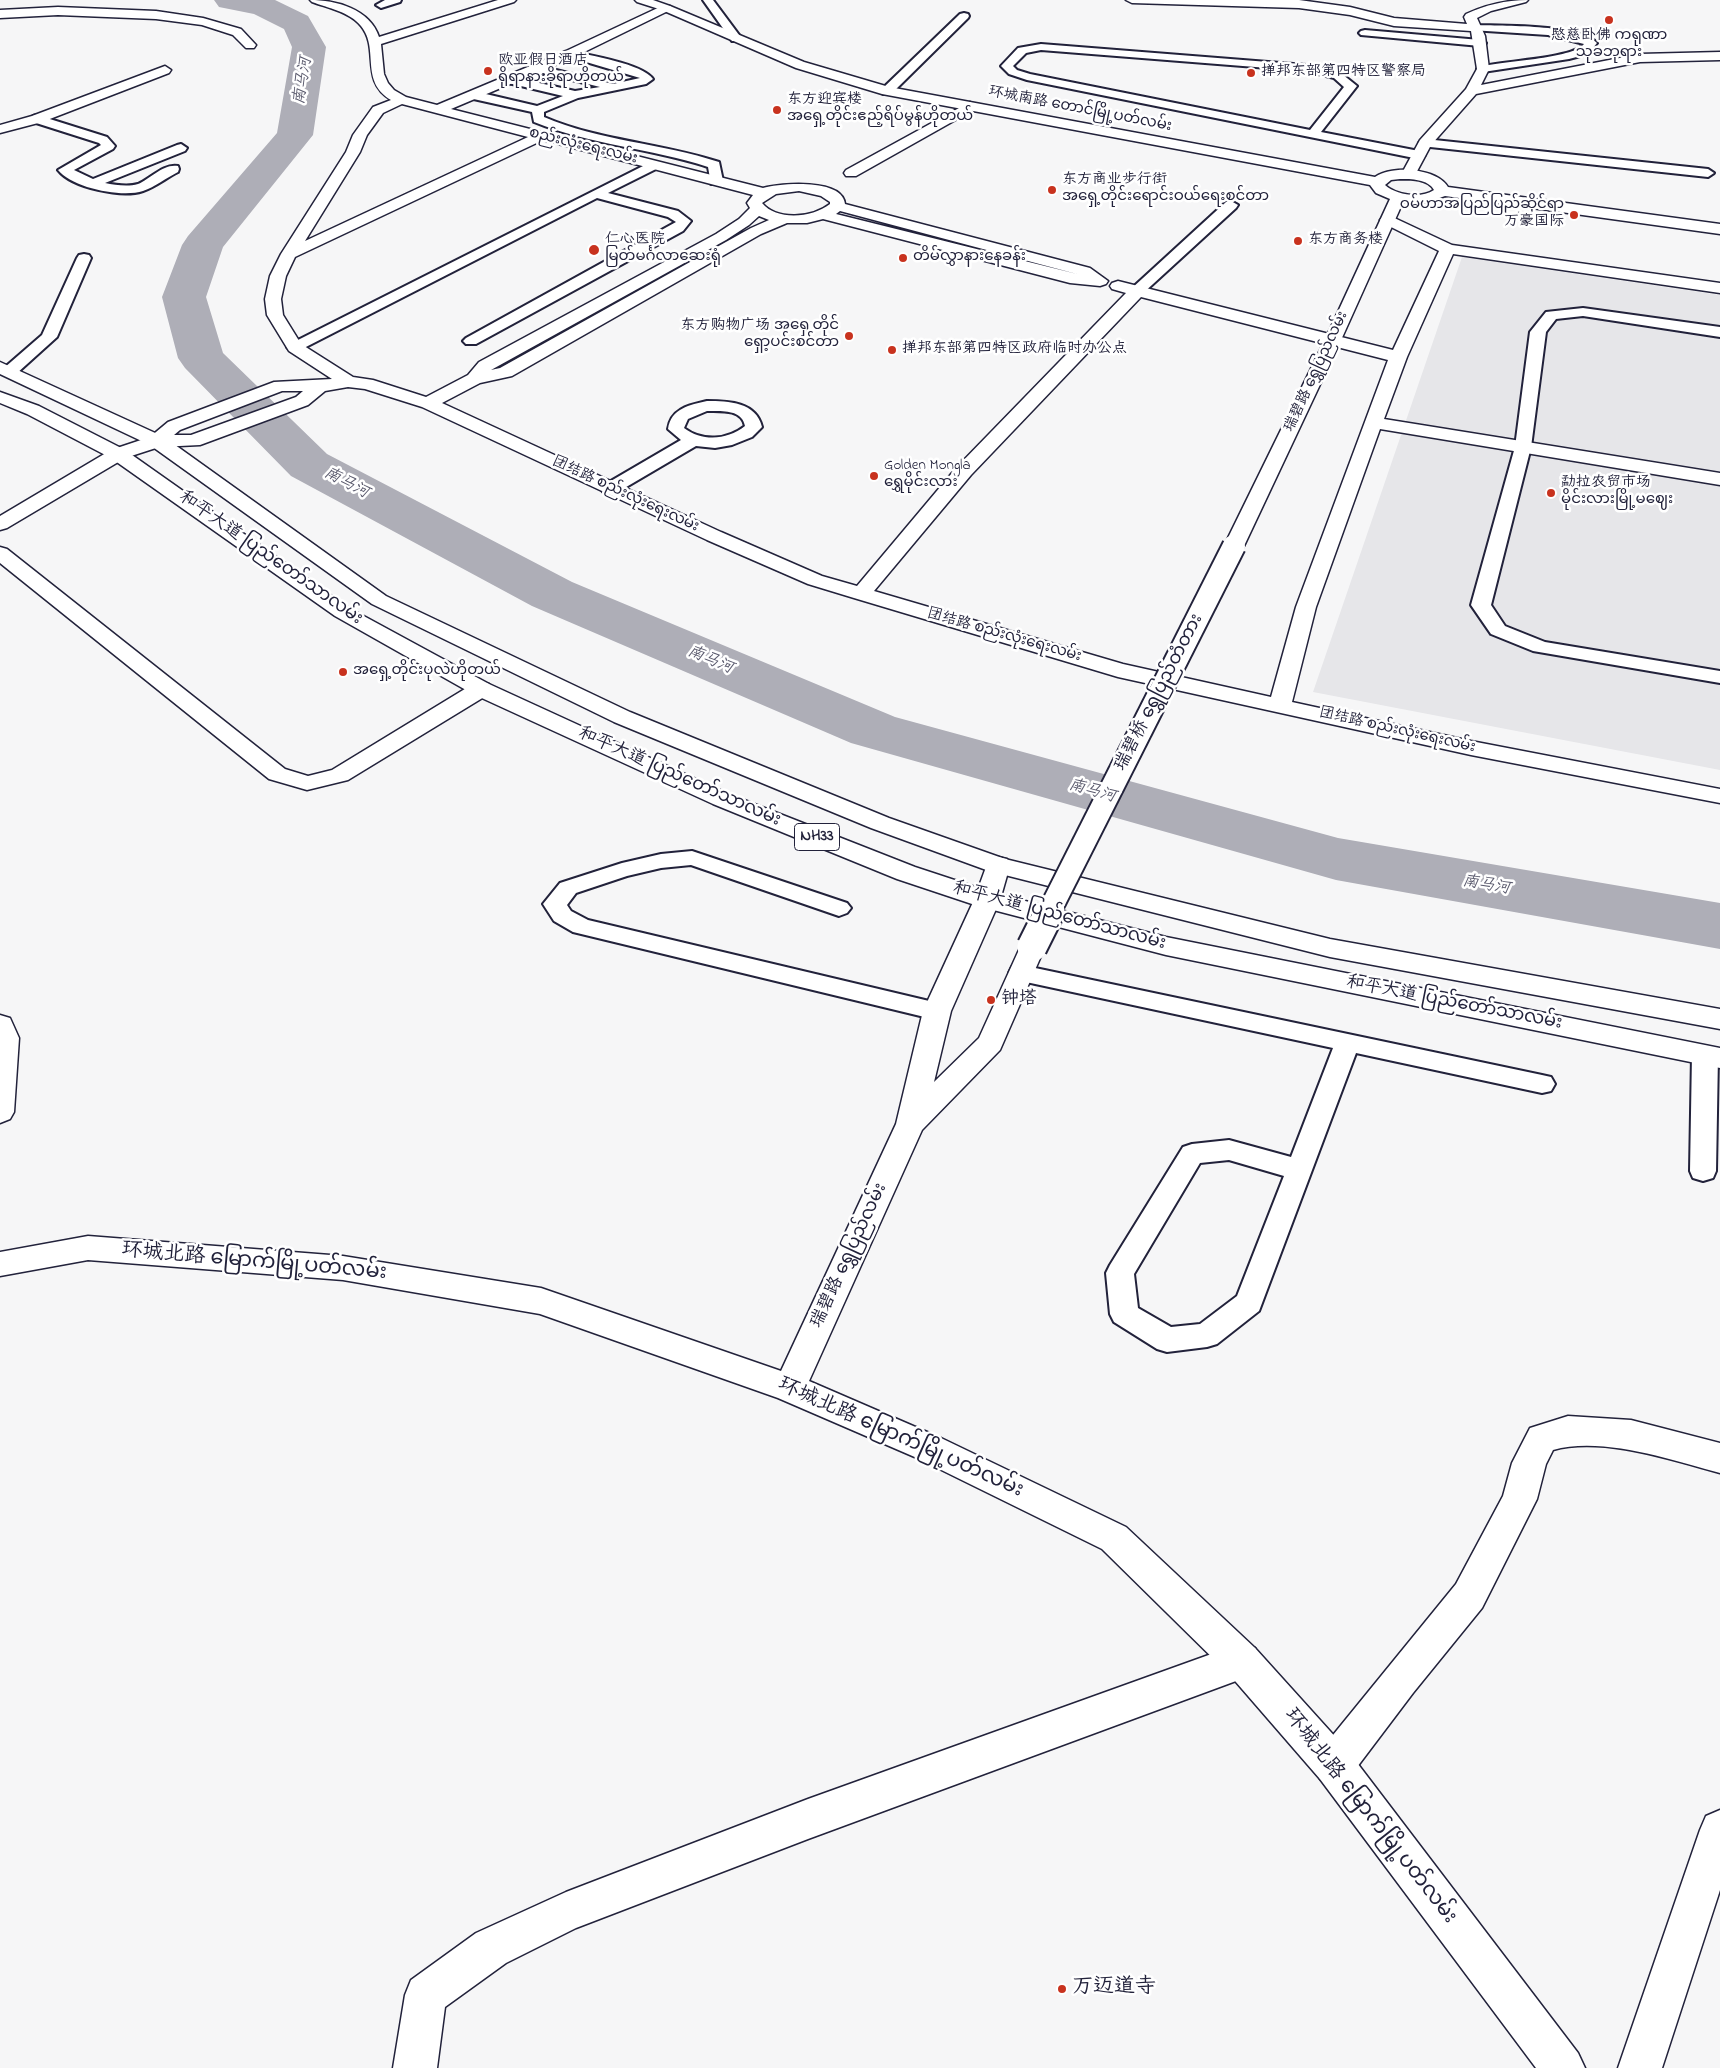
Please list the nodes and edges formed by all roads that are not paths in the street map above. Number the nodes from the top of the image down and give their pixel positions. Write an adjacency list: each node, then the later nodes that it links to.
1 (7, 0): 9 (main road)
2 (316, 0): 17 (main road, စည်းလုံးရေးလမ်း)
3 (396, 0): 10 (lane)
4 (510, 0): 17 (main road)
5 (641, 0): 11 (main road, 环城南路 တောင်မြို့ပတ်လမ်း)
6 (708, 0): 16 (lane)
7 (1132, 0): 14 (main road)
8 (1517, 0): 14 (main road)
9 (0, 5)
10 (381, 5)
11 (666, 8): 16 (main road, 环城南路 တောင်မြို့ပတ်လမ်း); 20 (main road)
12 (0, 14): 19 (main road)
13 (964, 16): 27 (lane)
14 (1475, 28): 18 (main road); 23 (lane)
15 (1365, 33): 18 (lane)
16 (736, 39): 27 (main road, 环城南路 တောင်မြို့ပတ်လမ်း)
17 (374, 42): 31 (main road, စည်းလုံးရေးလမ်း)
18 (1480, 43): 23 (main road)
19 (250, 45)
20 (570, 54): 22 (main road); 26 (lane)
21 (1720, 56): 28 (main road)
22 (536, 68): 25 (main road); 26 (lane)
23 (1483, 69): 28 (main road)
24 (165, 70): 35 (main road)
25 (508, 80): 29 (lane); 30 (main road)
26 (617, 87): 29 (lane)
27 (887, 91): 32 (main road, 环城南路 တောင်မြို့ပတ်လမ်း)
28 (1472, 91): 40 (main road)
29 (575, 94): 34 (lane)
30 (473, 95): 33 (main road); 34 (lane)
31 (401, 100): 33 (main road, စည်းလုံးရေးလမ်း); 60 (main road)
32 (970, 106): 46 (main road, 环城南路 တောင်မြို့ပတ်လမ်း); 51 (main road)
33 (437, 110): 38 (main road, စည်းလုံးရေးလမ်း)
34 (538, 110): 45 (lane)
35 (37, 119): 36 (main road); 47 (lane)
36 (0, 129)
37 (1313, 134): 37 (lane); 40 (lane)
38 (541, 136): 41 (main road, စည်းလုံးရေးလမ်း); 60 (main road)
39 (181, 148): 47 (lane)
40 (1422, 149): 43 (lane); 44 (main road)
41 (653, 165): 45 (main road, စည်းလုံးရေးလမ်း); 52 (lane)
42 (173, 169): 47 (lane)
43 (1708, 174)
44 (1408, 175): 46 (main road); 49 (main road)
45 (716, 181): 50 (main road, စည်းလုံးရေးလမ်း)
46 (1377, 182): 53 (main road)
47 (94, 183)
48 (806, 188): 50 (main road); 51 (main road); 51 (main road)
49 (1442, 191): 53 (main road); 58 (main road)
50 (764, 193): 55 (main road)
51 (839, 193): 56 (main road); 63 (main road)
52 (596, 194): 66 (lane); 67 (lane)
53 (1398, 197): 57 (main road, 瑞碧路 ရွှေပြည်လမ်း)
54 (1231, 206): 63 (lane)
55 (757, 209): 56 (main road); 70 (main road)
56 (785, 219): 70 (main road)
57 (1388, 220): 59 (main road); 65 (main road, 瑞碧路 ရွှေပြည်လမ်း)
58 (1720, 229)
59 (1448, 249): 62 (main road); 68 (main road)
60 (289, 254): 67 (main road)
61 (84, 258): 69 (lane)
62 (1720, 288)
63 (1136, 292): 65 (main road); 85 (main road)
64 (1720, 332): 78 (lane)
65 (1333, 340): 68 (main road); 83 (main road, 瑞碧路 ရွှေပြည်လမ်း)
66 (471, 341)
67 (295, 347): 71 (main road)
68 (1398, 357): 75 (main road)
69 (5, 369): 77 (main road, 和平大道 ပြည်တော်သာလမ်း / NH33)
70 (474, 379): 74 (main road)
71 (348, 382): 72 (main road, 团结路 စည်းလုံးရေးလမ်း); 74 (main road, 团结路 စည်းလုံးရေးလမ်း)
72 (320, 386): 77 (main road); 77 (main road, 团结路 စည်းလုံးရေးလမ်း)
73 (0, 397): 79 (main road, 和平大道 ပြည်တော်သာလမ်း / NH33)
74 (428, 403): 81 (main road, 团结路 စည်းလုံးရေးလမ်း)
75 (1374, 423): 78 (main road); 88 (main road)
76 (694, 440): 81 (lane)
77 (157, 442): 79 (main road); 90 (main road, 和平大道 ပြည်တော်သာလမ်း / NH33)
78 (1523, 447): 80 (main road); 86 (lane)
79 (118, 454): 82 (main road); 87 (main road, 和平大道 ပြည်တော်သာလမ်း / NH33)
80 (1720, 479)
81 (610, 489): 85 (main road, 团结路 စည်းလုံးရေးလမ်း)
82 (0, 524)
83 (1234, 546): 93 (main road, 瑞碧桥 ရွှေပြည်တံတား, bridge)
84 (0, 552): 87 (main road)
85 (861, 594): 88 (main road, 团结路 စည်းလုံးရေးလမ်း)
86 (1720, 677)
87 (481, 689): 91 (main road, 和平大道 ပြည်တော်သာလမ်း / NH33)
88 (1280, 704): 89 (main road, 团结路 စည်းလုံးရေးလမ်း)
89 (1720, 796)
90 (998, 864): 91 (main road, 瑞碧路 ရွှေပြည်လမ်း); 96 (main road, 和平大道 ပြည်တော်သာလမ်း / NH33)
91 (987, 900): 95 (main road, 瑞碧路 ရွှေပြည်လမ်း); 99 (main road, 和平大道 ပြည်တော်သာလမ်း / NH33)
92 (839, 908): 95 (lane)
93 (1032, 947): 94 (main road, 瑞碧路 ရွှေပြည်လမ်း)
94 (1021, 973): 98 (lane); 102 (main road, 瑞碧路 ရွှေပြည်လမ်း)
95 (937, 1011): 102 (main road, 瑞碧路 ရွှေပြည်လမ်း)
96 (1720, 1019)
97 (0, 1025): 101 (main road)
98 (1348, 1042): 100 (lane); 103 (lane)
99 (1713, 1056): 104 (lane)
100 (1542, 1084)
101 (0, 1112)
102 (910, 1124): 106 (main road, 瑞碧路 ရွှေပြည်လမ်း)
103 (1299, 1170): 103 (lane)
104 (1703, 1171)
105 (0, 1264): 106 (main road, 环城北路 မြောက်မြို့ပတ်လမ်း)
106 (790, 1388): 108 (main road, 环城北路 မြောက်မြို့ပတ်လမ်း)
107 (1720, 1458): 109 (main road)
108 (1242, 1661): 109 (main road, 环城北路 မြောက်မြို့ပတ်လမ်း); 111 (main road)
109 (1334, 1765): 112 (main road, 环城北路 မြောက်မြို့ပတ်လမ်း)
110 (1720, 1830): 113 (main road)
111 (415, 2068)
112 (1563, 2068)
113 (1640, 2068)

